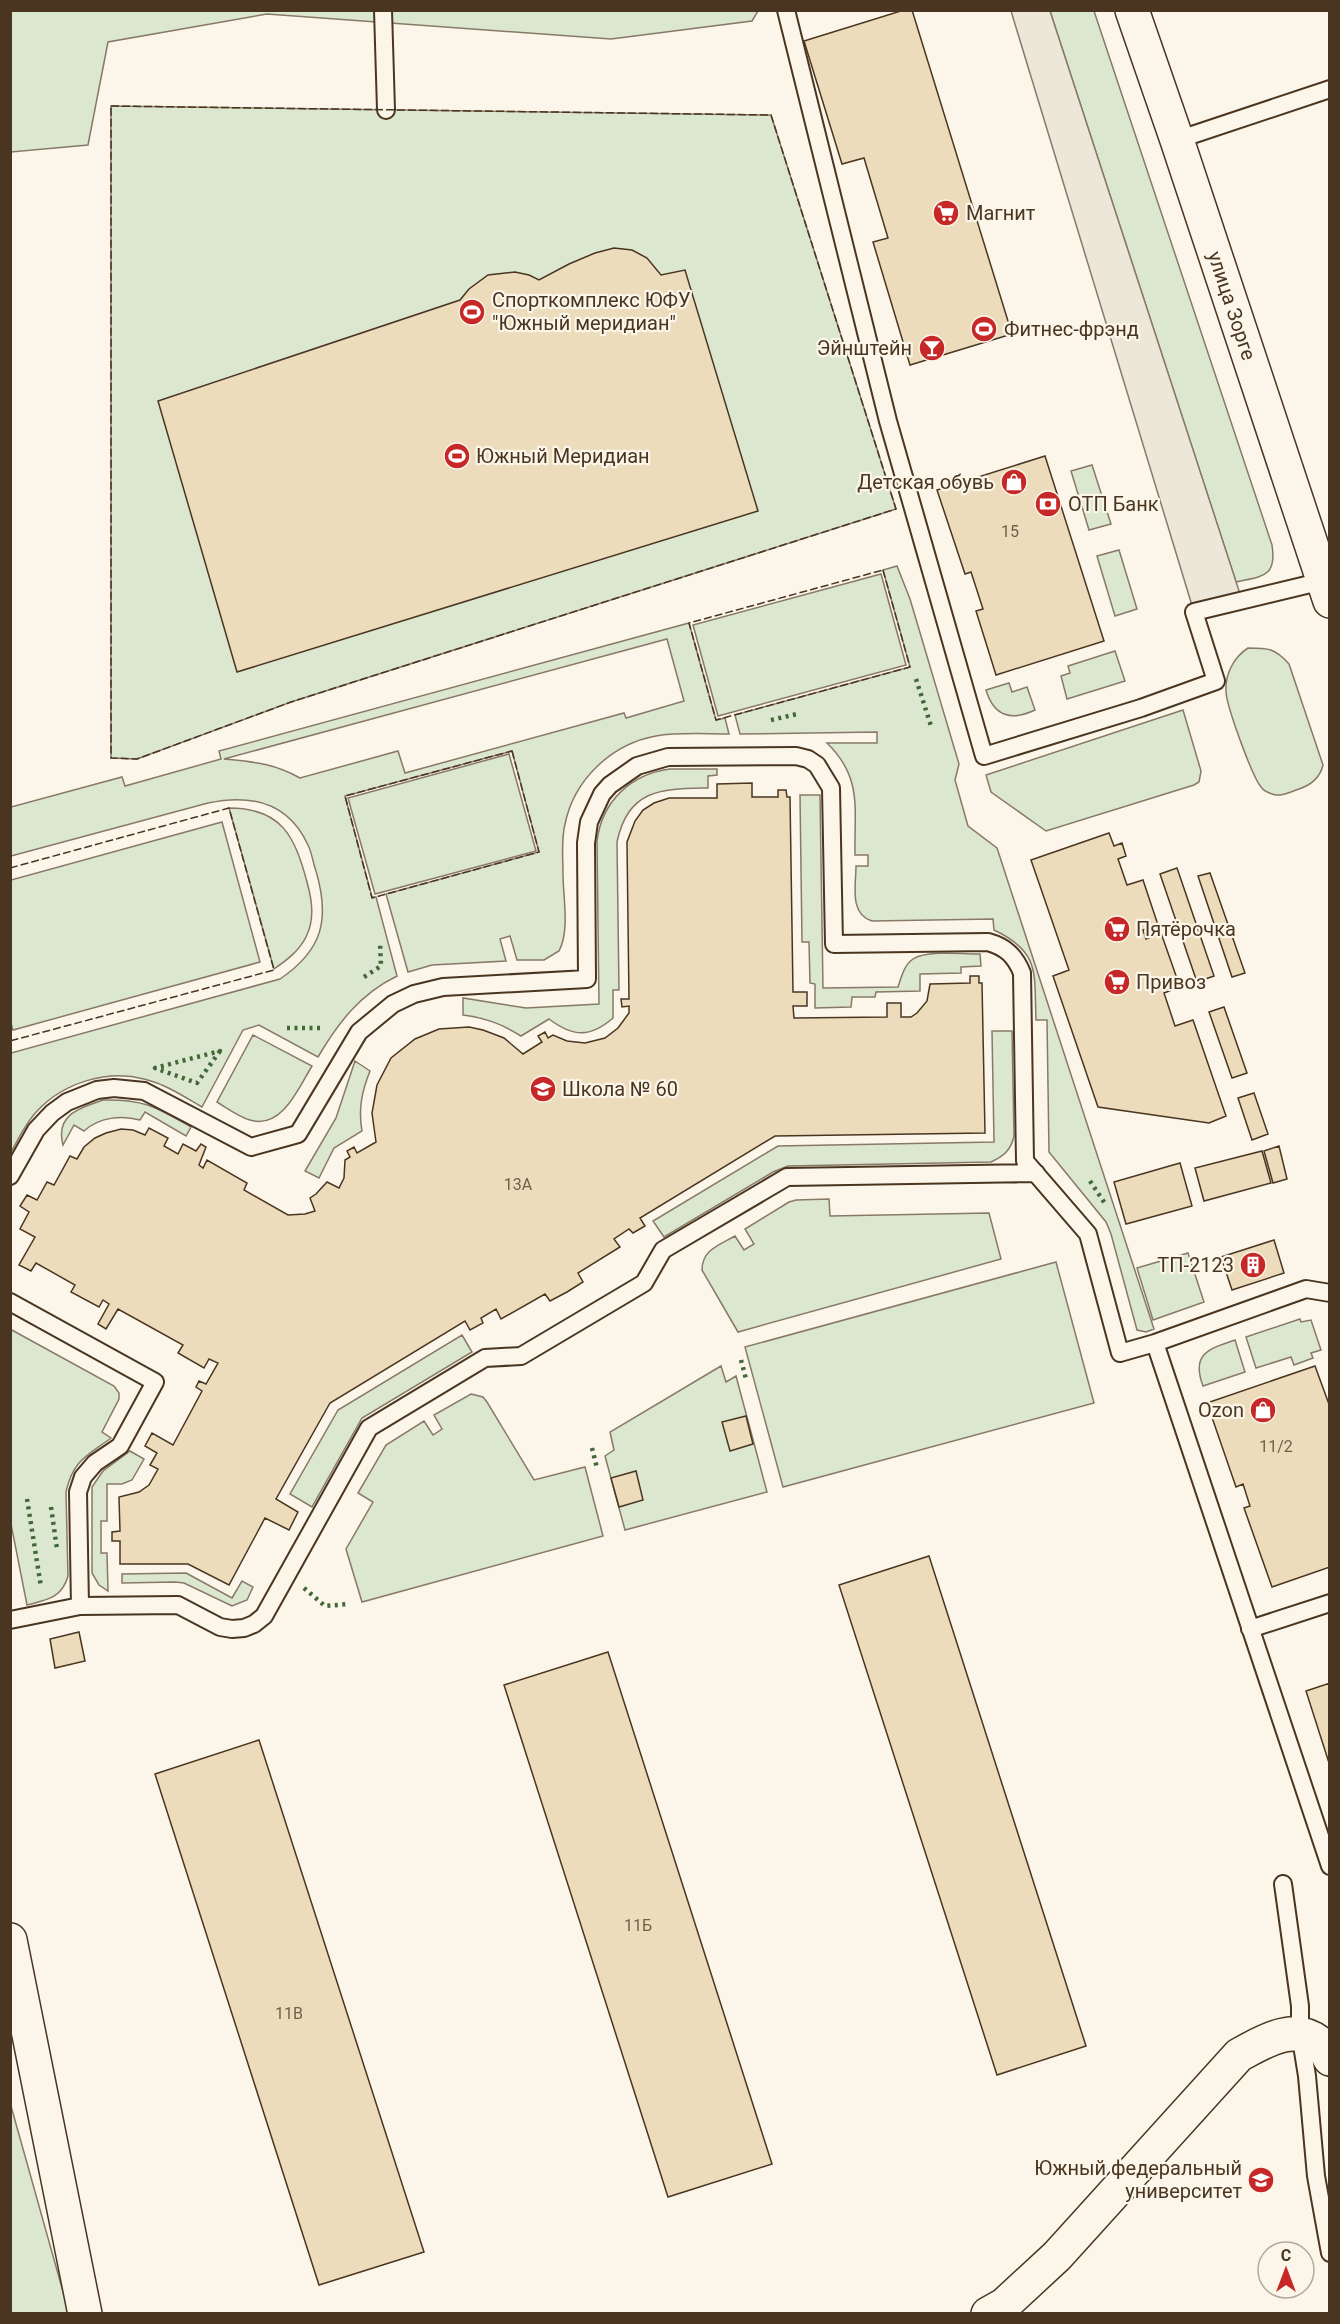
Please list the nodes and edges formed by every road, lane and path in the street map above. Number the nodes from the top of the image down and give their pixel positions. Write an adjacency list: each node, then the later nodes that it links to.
1 (383, 10): 5 (lane)
2 (786, 10): 7 (lane)
3 (1132, 10): 6 (street, улица Зорге)
4 (1329, 89): 6 (lane)
5 (386, 110)
6 (1178, 140): 7 (street, улица Зорге)
7 (1326, 591)
8 (1036, 1173): 9 (lane); 12 (lane); 14 (lane)
9 (10, 1176)
10 (1329, 1293): 12 (lane)
11 (10, 1302): 14 (lane)
12 (1155, 1343): 16 (lane)
13 (1329, 1603): 16 (lane)
14 (80, 1606): 15 (lane)
15 (10, 1620)
16 (1250, 1629): 17 (lane)
17 (1329, 1866)
18 (1283, 1884): 20 (lane)
19 (10, 1940): 23 (street)
20 (1300, 2033): 21 (street); 22 (lane); 24 (street)
21 (1329, 2059)
22 (1329, 2253)
23 (85, 2313)
24 (988, 2313)

